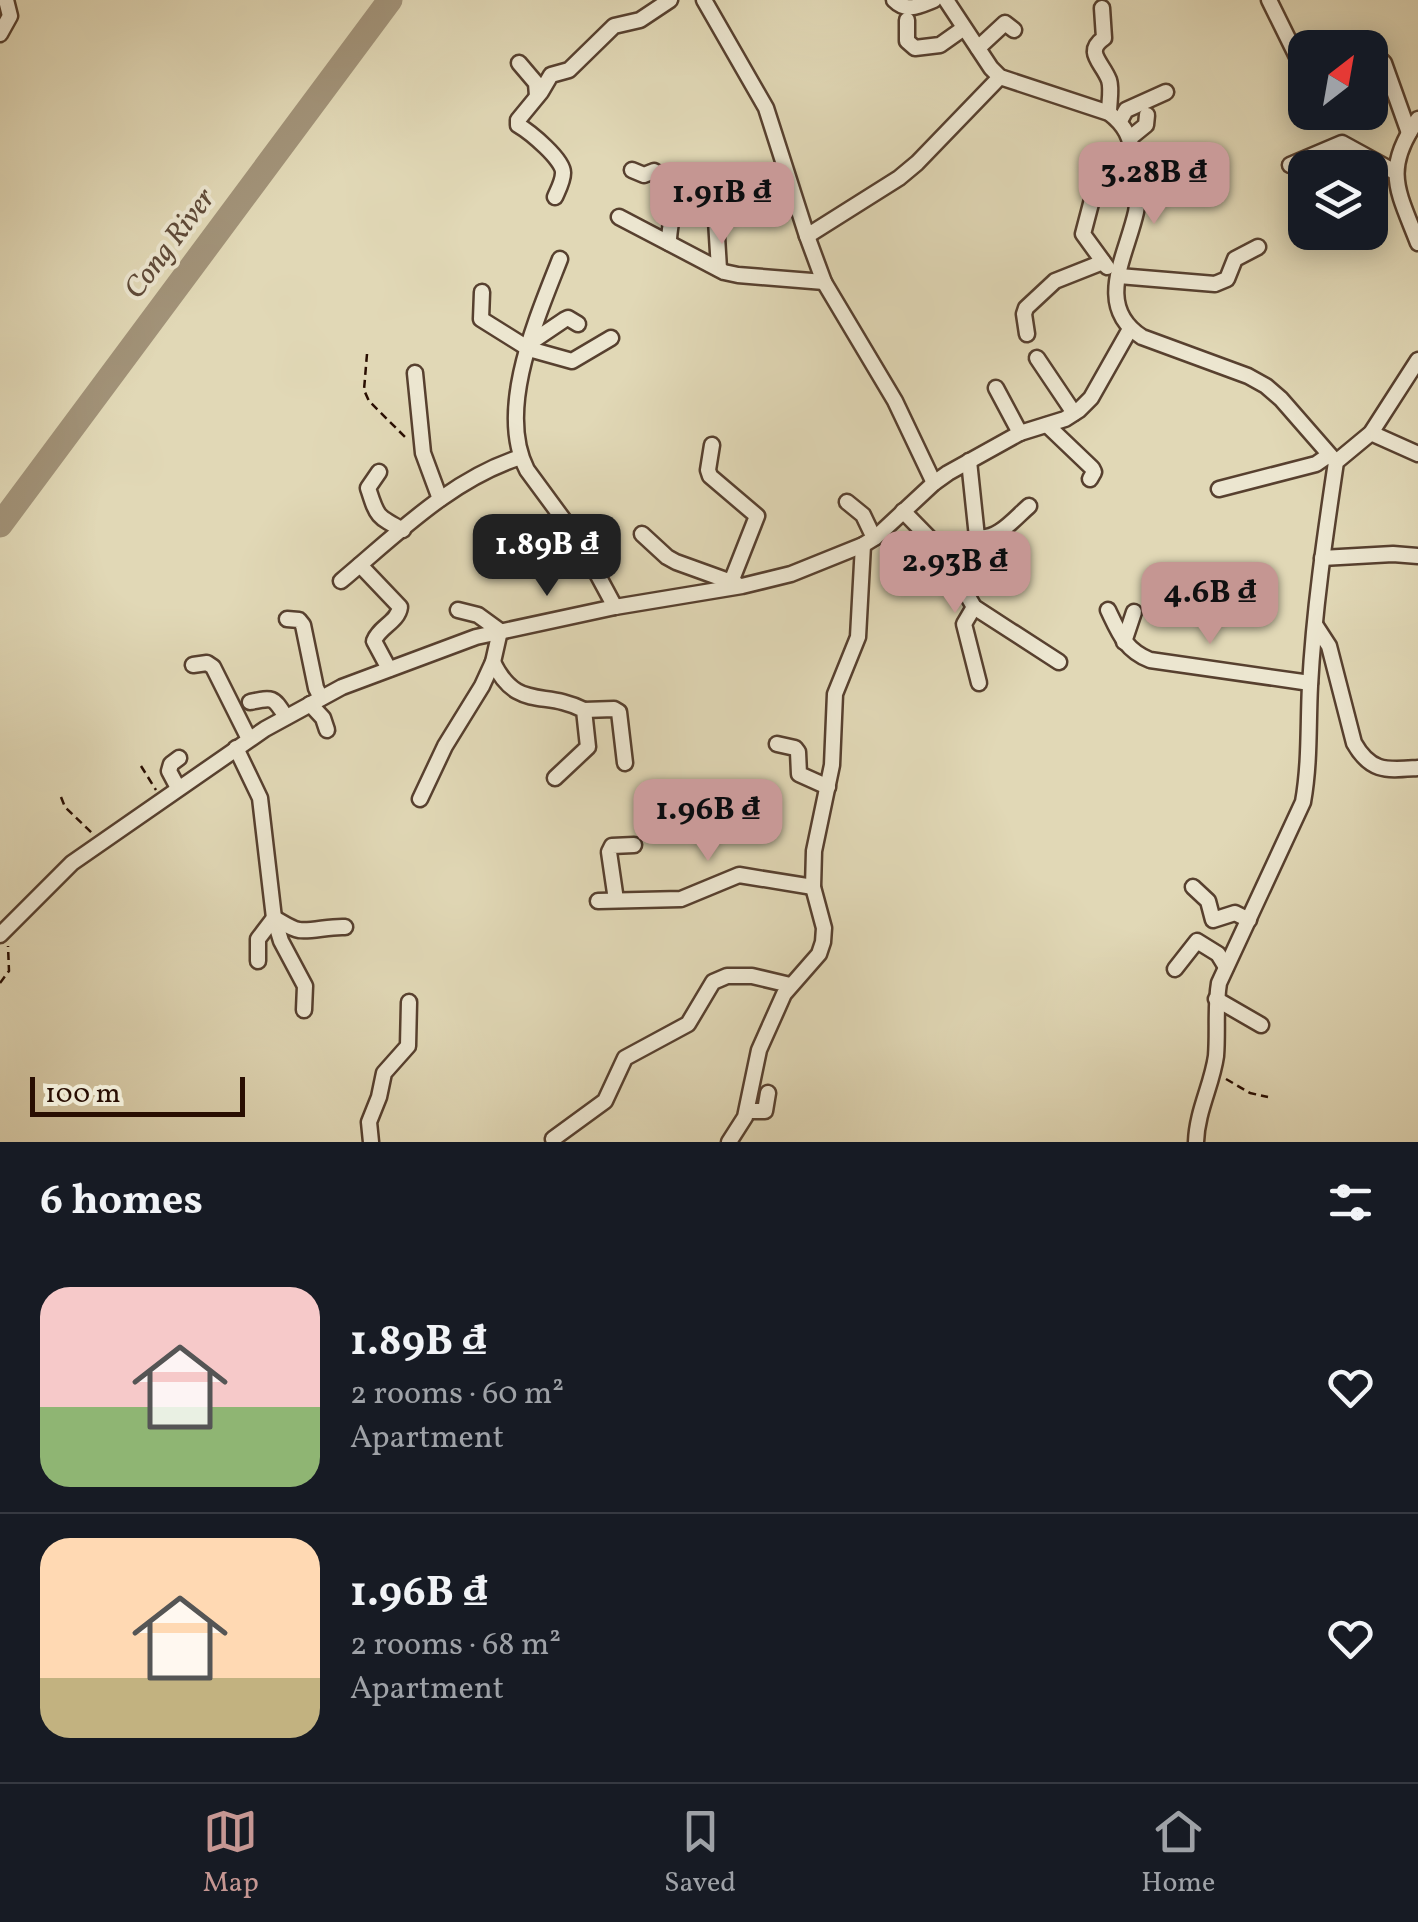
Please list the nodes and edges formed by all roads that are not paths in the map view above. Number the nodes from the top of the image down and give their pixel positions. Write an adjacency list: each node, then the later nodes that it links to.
1 (6, 0): 12 (street)
2 (670, 0): 19 (street)
3 (704, 0): 40 (street)
4 (894, 0): 5 (street)
5 (934, 0)
6 (946, 0): 10 (street)
7 (1269, 0): 13 (street)
8 (1102, 8): 21 (street)
9 (908, 20): 10 (street)
10 (964, 28): 14 (street)
11 (1014, 30): 14 (street)
12 (0, 34)
13 (1288, 39)
14 (978, 48): 17 (street)
15 (520, 64): 19 (street)
16 (1388, 74): 23 (street)
17 (1000, 77): 21 (street); 40 (street)
18 (1166, 92): 21 (street)
19 (537, 96): 36 (street)
20 (1147, 115): 24 (street)
21 (1114, 117): 24 (street)
22 (1418, 119): 23 (street)
23 (1408, 132): 30 (street)
24 (1130, 138): 34 (street)
25 (1325, 150): 26 (street)
26 (1355, 150)
27 (1210, 162): 32 (street)
28 (1388, 168): 30 (street)
29 (632, 170): 42 (street)
30 (1396, 172): 41 (street)
31 (768, 183): 39 (street)
32 (1186, 188): 33 (street); 34 (street)
33 (1204, 188)
34 (1138, 191): 47 (street)
35 (1094, 192): 45 (street)
36 (555, 197)
37 (699, 207): 39 (street)
38 (619, 216): 42 (street)
39 (716, 220): 46 (street)
40 (807, 236): 48 (street)
41 (1417, 239)
42 (669, 244): 46 (street)
43 (1258, 247): 47 (street)
44 (560, 259): 54 (street)
45 (1103, 262): 47 (street); 52 (street)
46 (719, 269): 48 (street)
47 (1118, 278): 51 (street)
48 (824, 282): 70 (street)
49 (482, 292): 54 (street)
50 (578, 324): 54 (street)
51 (1130, 329): 59 (street); 66 (street)
52 (1028, 334)
53 (611, 338): 54 (street)
54 (530, 346): 65 (street)
55 (1037, 358): 59 (street)
56 (1418, 360): 62 (street)
57 (414, 373): 72 (street)
58 (996, 388): 61 (street)
59 (1074, 413): 60 (street)
60 (1047, 424): 61 (street); 69 (street)
61 (1020, 433): 67 (street)
62 (1370, 433): 64 (street); 66 (street)
63 (712, 445): 83 (street)
64 (1418, 454)
65 (520, 457): 72 (street); 85 (street)
66 (1333, 458): 71 (street); 80 (street)
67 (968, 461): 70 (street); 74 (street)
68 (379, 472): 76 (street)
69 (1090, 479)
70 (934, 482): 75 (street)
71 (1219, 489)
72 (440, 498): 76 (street)
73 (848, 502): 78 (street)
74 (1029, 506)
75 (903, 511): 78 (street); 84 (street)
76 (402, 530): 81 (street)
77 (642, 534): 83 (street)
78 (868, 541): 83 (street); 110 (street)
79 (1418, 556): 80 (street)
80 (1322, 558): 90 (street)
81 (360, 565): 82 (street); 96 (street)
82 (341, 581)
83 (737, 584): 85 (street)
84 (974, 607): 94 (street); 97 (street)
85 (615, 608): 91 (street)
86 (458, 610): 91 (street)
87 (1108, 610): 92 (street)
88 (1134, 612): 92 (street)
89 (287, 620): 99 (street)
90 (1316, 626): 98 (street); 108 (street)
91 (500, 631): 93 (street); 96 (street)
92 (1124, 642): 98 (street)
93 (493, 662): 101 (street); 112 (street)
94 (1059, 662)
95 (193, 665): 104 (street)
96 (389, 669): 99 (street)
97 (979, 683)
98 (1310, 683): 119 (street)
99 (316, 701): 102 (street); 103 (street)
100 (250, 702): 102 (street)
101 (584, 710): 107 (street); 109 (street)
102 (286, 717): 104 (street)
103 (327, 730)
104 (242, 744): 111 (street); 118 (street)
105 (777, 744): 110 (street)
106 (180, 758): 111 (street)
107 (626, 763)
108 (1418, 768)
109 (555, 778)
110 (828, 787): 114 (street)
111 (178, 788): 121 (street)
112 (420, 798)
113 (634, 845): 117 (street)
114 (813, 887): 117 (street); 125 (street)
115 (1193, 887): 119 (street)
116 (598, 900): 117 (street)
117 (616, 900)
118 (274, 918): 120 (street); 122 (street); 128 (street)
119 (1248, 920): 123 (street)
120 (345, 927)
121 (3, 932)
122 (258, 961)
123 (1226, 967): 124 (street); 126 (street)
124 (1175, 969)
125 (790, 985): 131 (street); 132 (street)
126 (1216, 999): 129 (street); 135 (street)
127 (409, 1002): 133 (street)
128 (304, 1010)
129 (1261, 1025)
130 (768, 1094): 131 (street)
131 (748, 1111): 134 (street)
132 (552, 1139)
133 (371, 1142)
134 (729, 1142)
135 (1196, 1142)

